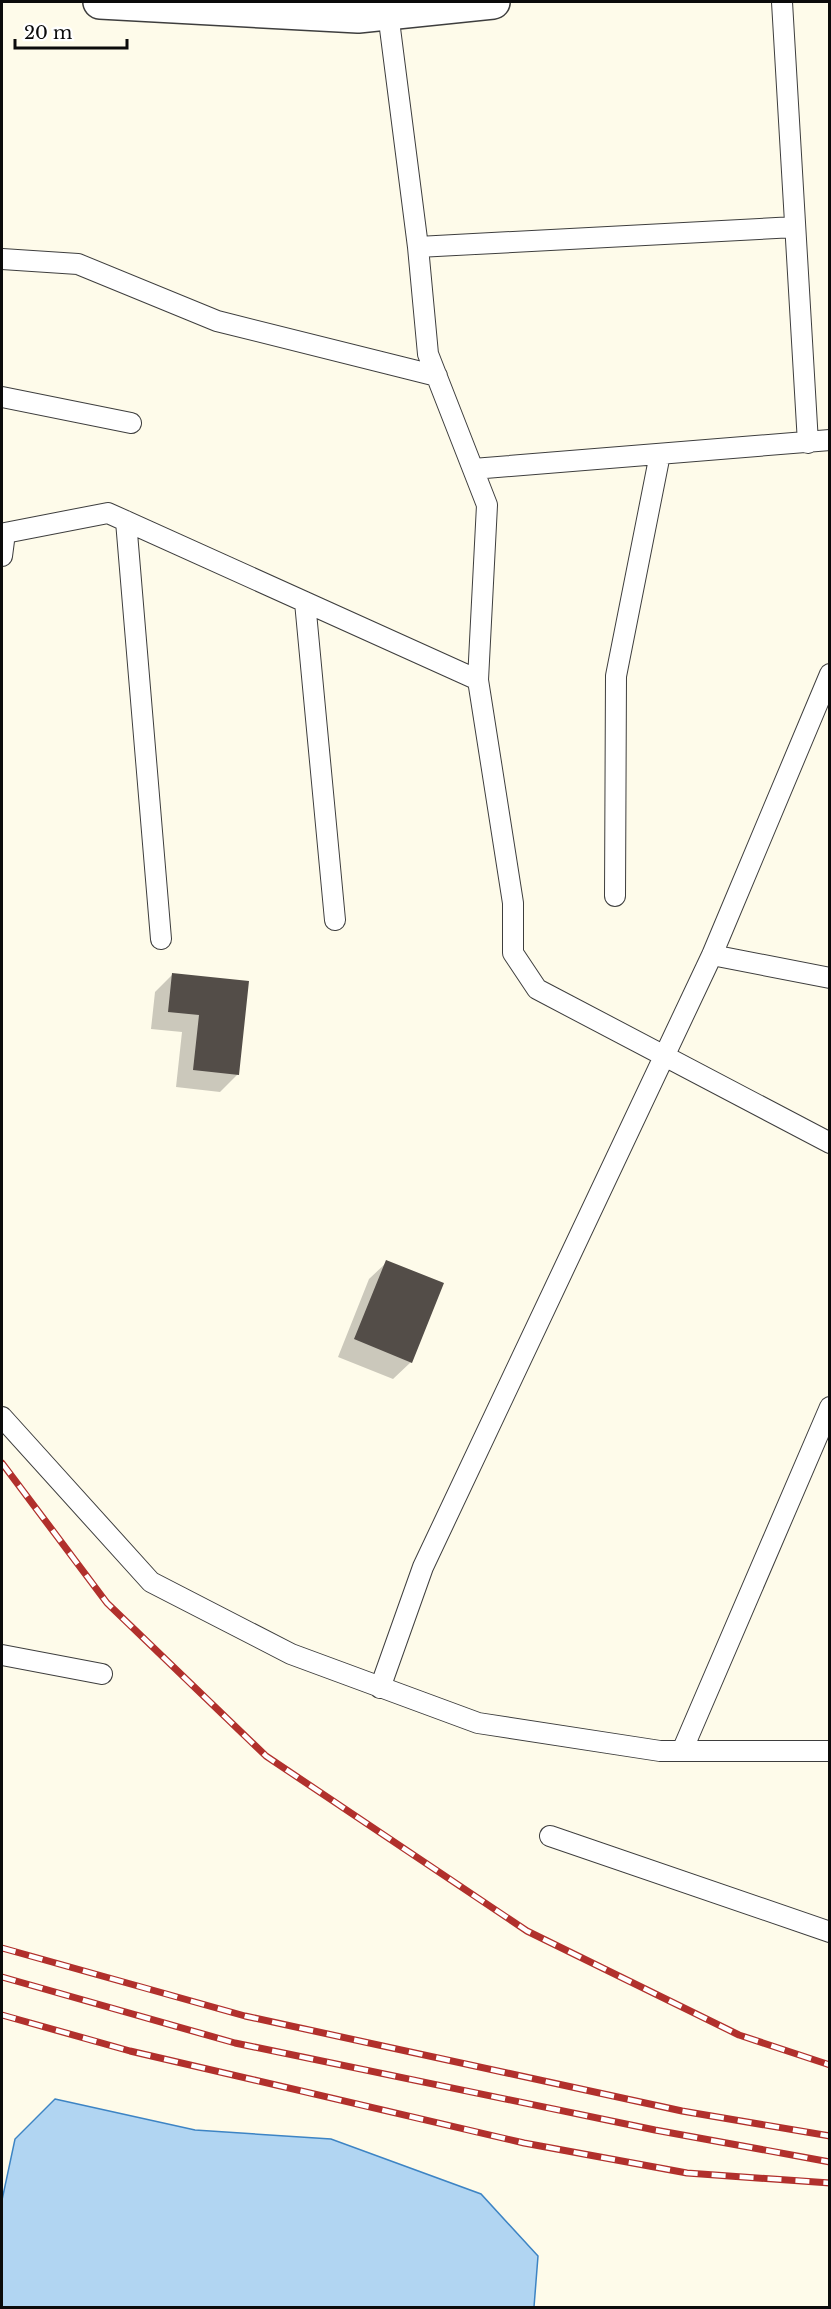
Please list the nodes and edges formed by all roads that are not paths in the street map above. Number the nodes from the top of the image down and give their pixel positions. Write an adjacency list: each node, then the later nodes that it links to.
1 (100, 2): 4 (street)
2 (493, 2): 4 (street)
3 (782, 2): 5 (lane)
4 (388, 7): 6 (lane)
5 (795, 227): 6 (lane); 12 (lane)
6 (418, 247): 8 (lane)
7 (2, 259): 8 (lane)
8 (437, 376): 14 (lane)
9 (2, 397): 10 (lane)
10 (131, 423)
11 (830, 440): 12 (lane)
12 (808, 443): 13 (lane)
13 (660, 454): 14 (lane); 20 (lane)
14 (473, 469): 19 (lane)
15 (126, 521): 16 (lane); 17 (lane); 22 (lane)
16 (2, 556)
17 (305, 602): 19 (lane); 21 (lane)
18 (830, 674): 23 (lane)
19 (478, 680): 25 (lane)
20 (615, 896)
21 (335, 920)
22 (161, 939)
23 (712, 955): 24 (lane); 25 (lane)
24 (830, 978)
25 (665, 1055): 26 (lane); 31 (lane)
26 (830, 1143)
27 (830, 1407): 32 (lane)
28 (2, 1417): 31 (lane)
29 (2, 1655): 30 (lane)
30 (102, 1674)
31 (380, 1688): 32 (lane)
32 (682, 1750): 33 (lane)
33 (830, 1751)
34 (550, 1836): 35 (lane)
35 (830, 1932)

